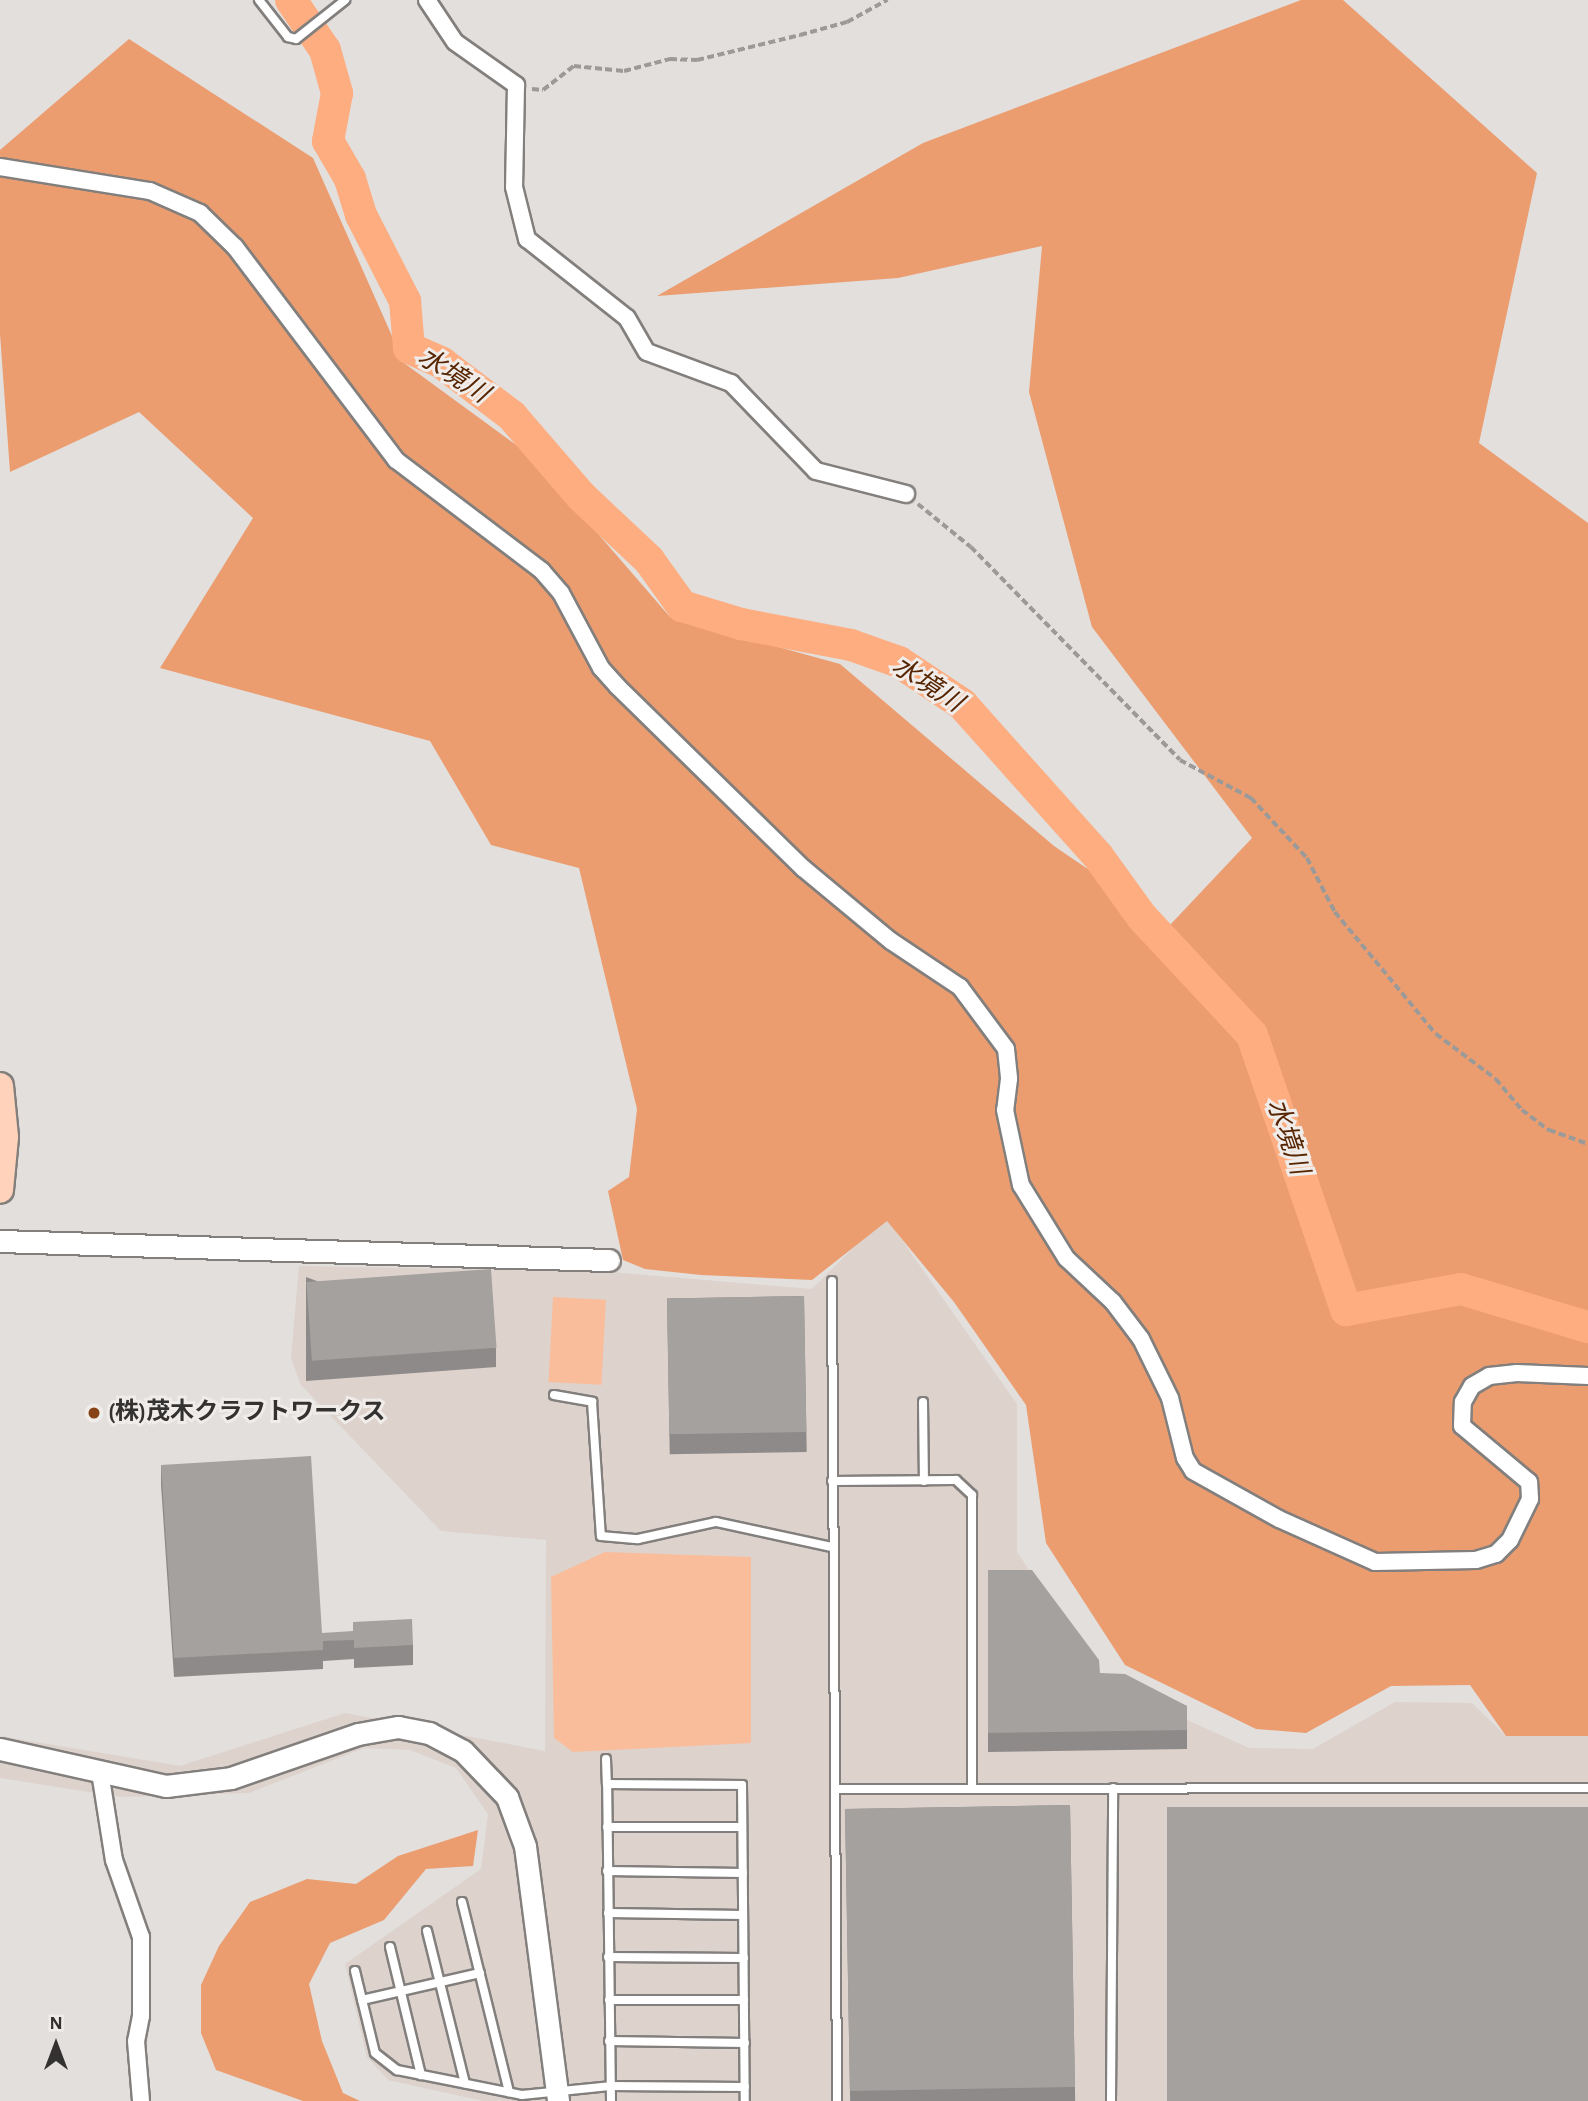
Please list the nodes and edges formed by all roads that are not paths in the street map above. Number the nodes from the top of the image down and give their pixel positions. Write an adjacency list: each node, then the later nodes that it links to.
1 (259, 0): 2 (lane)
2 (345, 0)
3 (427, 0): 5 (street)
4 (0, 167): 11 (street)
5 (906, 494)
6 (0, 1086): 7 (main road)
7 (0, 1190)
8 (0, 1241): 9 (street)
9 (609, 1260)
10 (832, 1281): 15 (lane)
11 (1588, 1376)
12 (554, 1395): 16 (lane)
13 (922, 1402): 14 (lane)
14 (924, 1480): 15 (lane); 21 (lane)
15 (831, 1481): 16 (lane)
16 (832, 1547): 24 (lane)
17 (0, 1749): 19 (street)
18 (606, 1759): 20 (lane)
19 (100, 1773): 50 (street); 51 (street)
20 (607, 1784): 25 (lane); 26 (lane)
21 (971, 1788): 22 (lane); 24 (lane)
22 (1113, 1788): 23 (lane); 55 (lane)
23 (1588, 1788)
24 (836, 1789): 54 (lane)
25 (607, 1827): 26 (lane); 27 (lane)
26 (742, 1827): 28 (lane)
27 (607, 1871): 28 (lane); 30 (lane)
28 (743, 1873): 31 (lane)
29 (462, 1902): 37 (lane)
30 (608, 1913): 31 (lane); 34 (lane)
31 (743, 1915): 35 (lane)
32 (428, 1931): 38 (lane)
33 (390, 1947): 39 (lane)
34 (608, 1957): 35 (lane); 41 (lane)
35 (744, 1958): 42 (lane)
36 (355, 1971): 40 (lane)
37 (480, 1973): 38 (lane); 49 (lane)
38 (440, 1982): 39 (lane); 46 (lane)
39 (401, 1991): 40 (lane); 45 (lane)
40 (362, 2000): 45 (lane)
41 (609, 2000): 42 (lane); 43 (lane)
42 (744, 2000): 44 (lane)
43 (610, 2042): 44 (lane); 47 (lane)
44 (745, 2043): 48 (lane)
45 (421, 2075): 46 (lane)
46 (465, 2083): 49 (lane)
47 (610, 2087): 48 (lane); 50 (lane); 52 (lane)
48 (745, 2087): 53 (lane)
49 (509, 2092): 50 (lane)
50 (558, 2096)
51 (141, 2101)
52 (611, 2101)
53 (745, 2101)
54 (837, 2101)
55 (1111, 2101)

